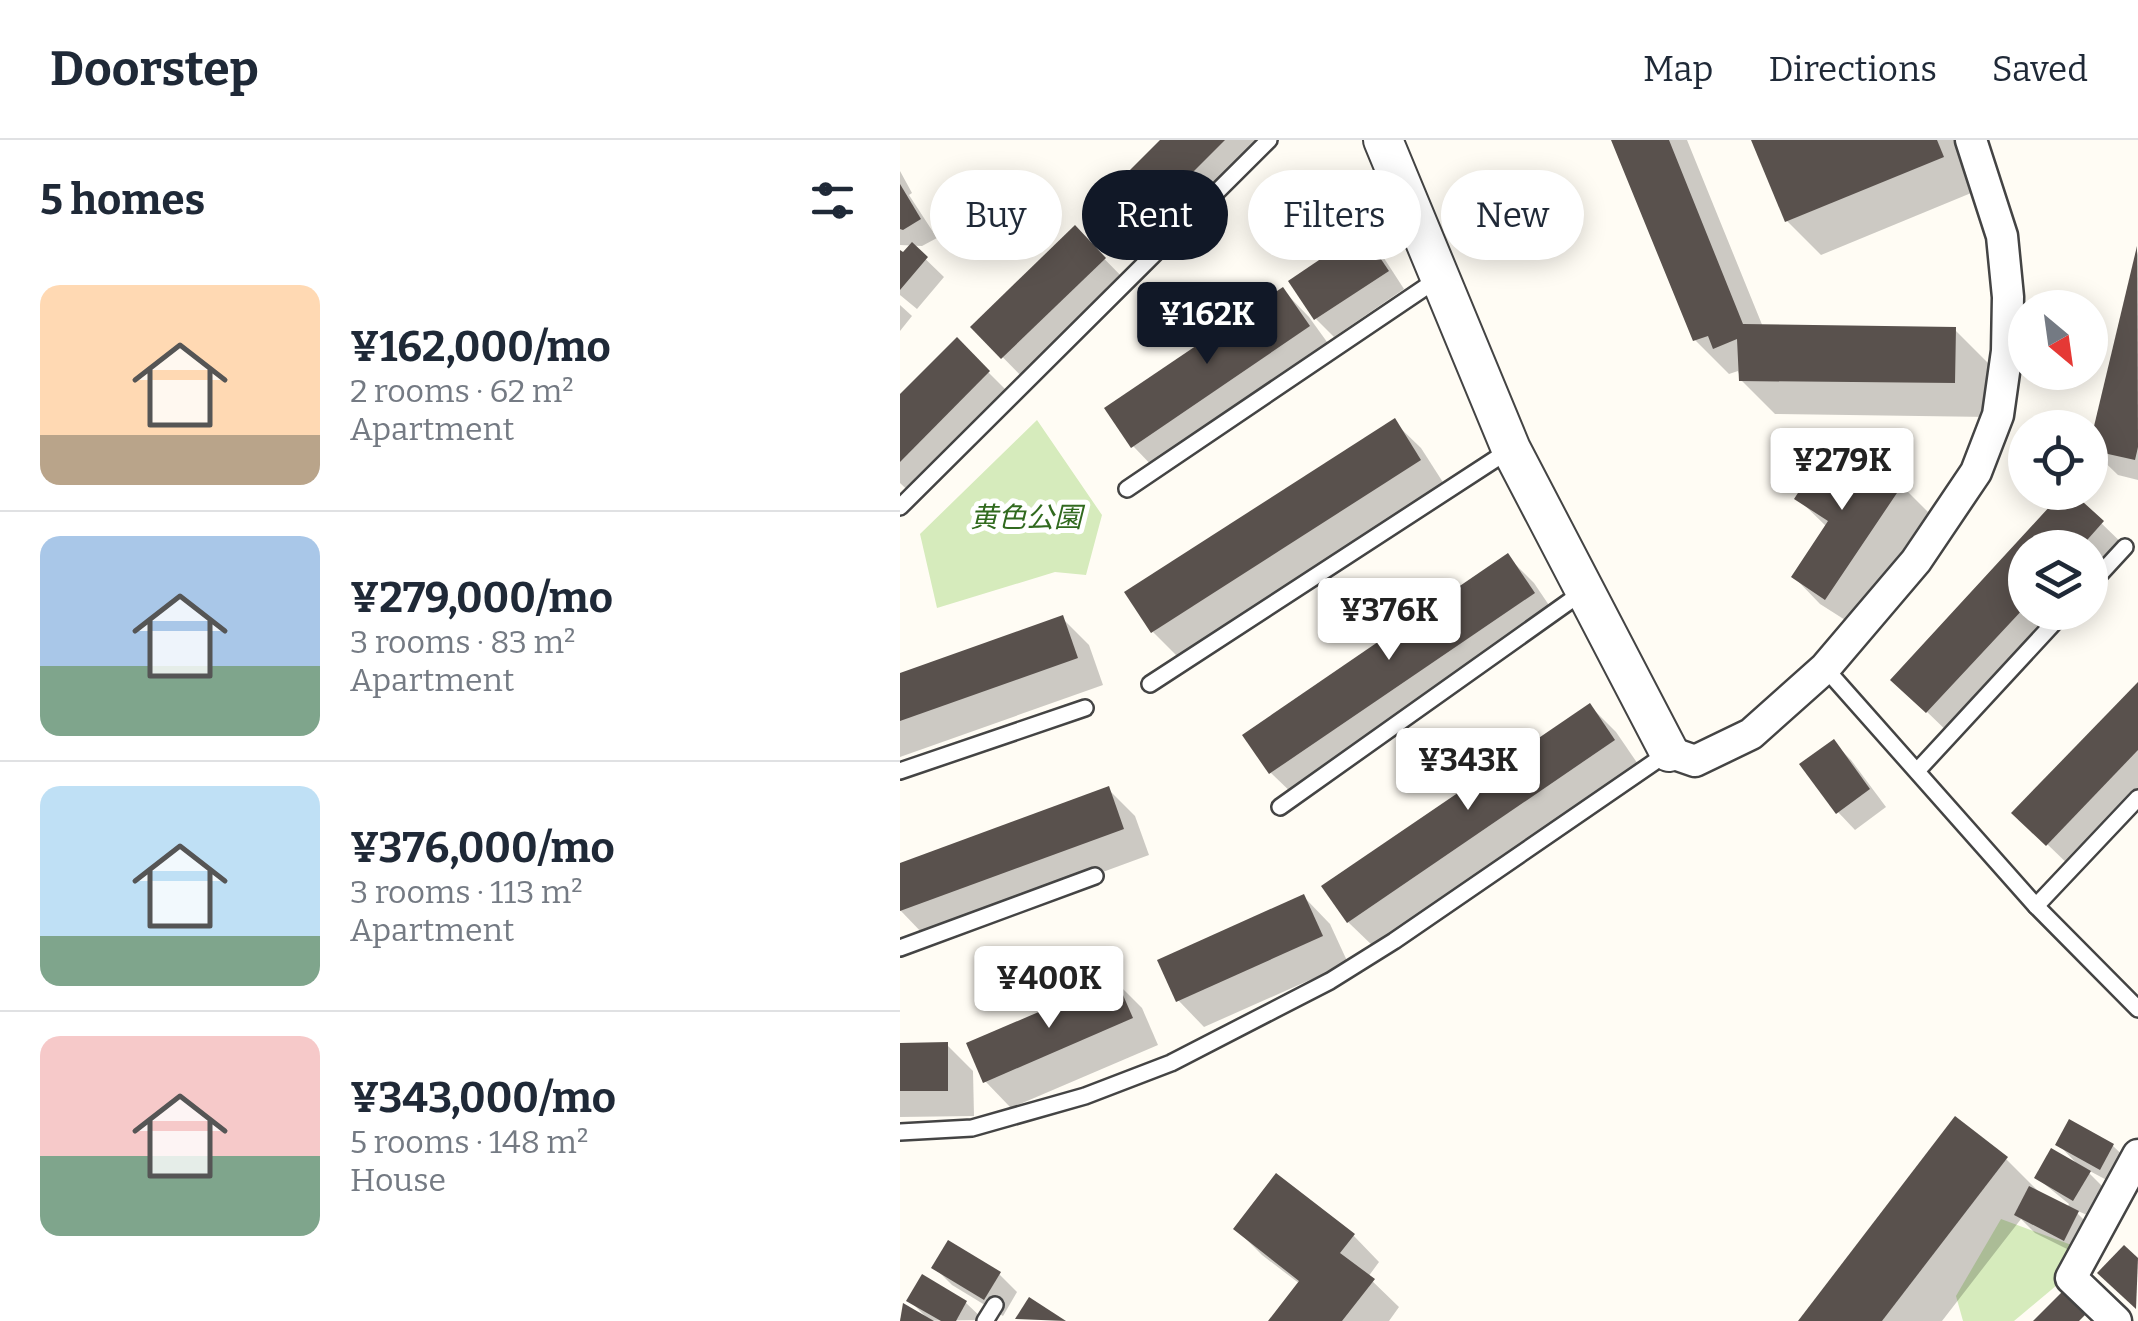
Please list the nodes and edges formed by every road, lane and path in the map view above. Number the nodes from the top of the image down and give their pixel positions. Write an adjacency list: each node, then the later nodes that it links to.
1 (1269, 140): 7 (lane)
2 (1383, 140): 4 (street)
3 (1971, 140): 12 (street)
4 (1439, 278): 5 (street); 6 (lane)
5 (1511, 449): 10 (street); 13 (lane)
6 (1127, 489)
7 (900, 506)
8 (2125, 547): 9 (lane)
9 (2108, 565)
10 (1584, 592): 15 (street); 19 (lane)
11 (2047, 630): 17 (lane)
12 (1825, 668): 15 (street); 17 (lane)
13 (1150, 684)
14 (1084, 708): 16 (lane)
15 (1669, 752): 24 (lane)
16 (900, 772)
17 (1917, 772): 21 (lane)
18 (2138, 798): 21 (lane)
19 (1280, 807)
20 (1095, 876): 22 (lane)
21 (2036, 906): 23 (lane)
22 (900, 948)
23 (2138, 1010)
24 (900, 1132)
25 (2138, 1155): 28 (street)
26 (994, 1305): 27 (lane)
27 (985, 1321)
28 (2116, 1321)

